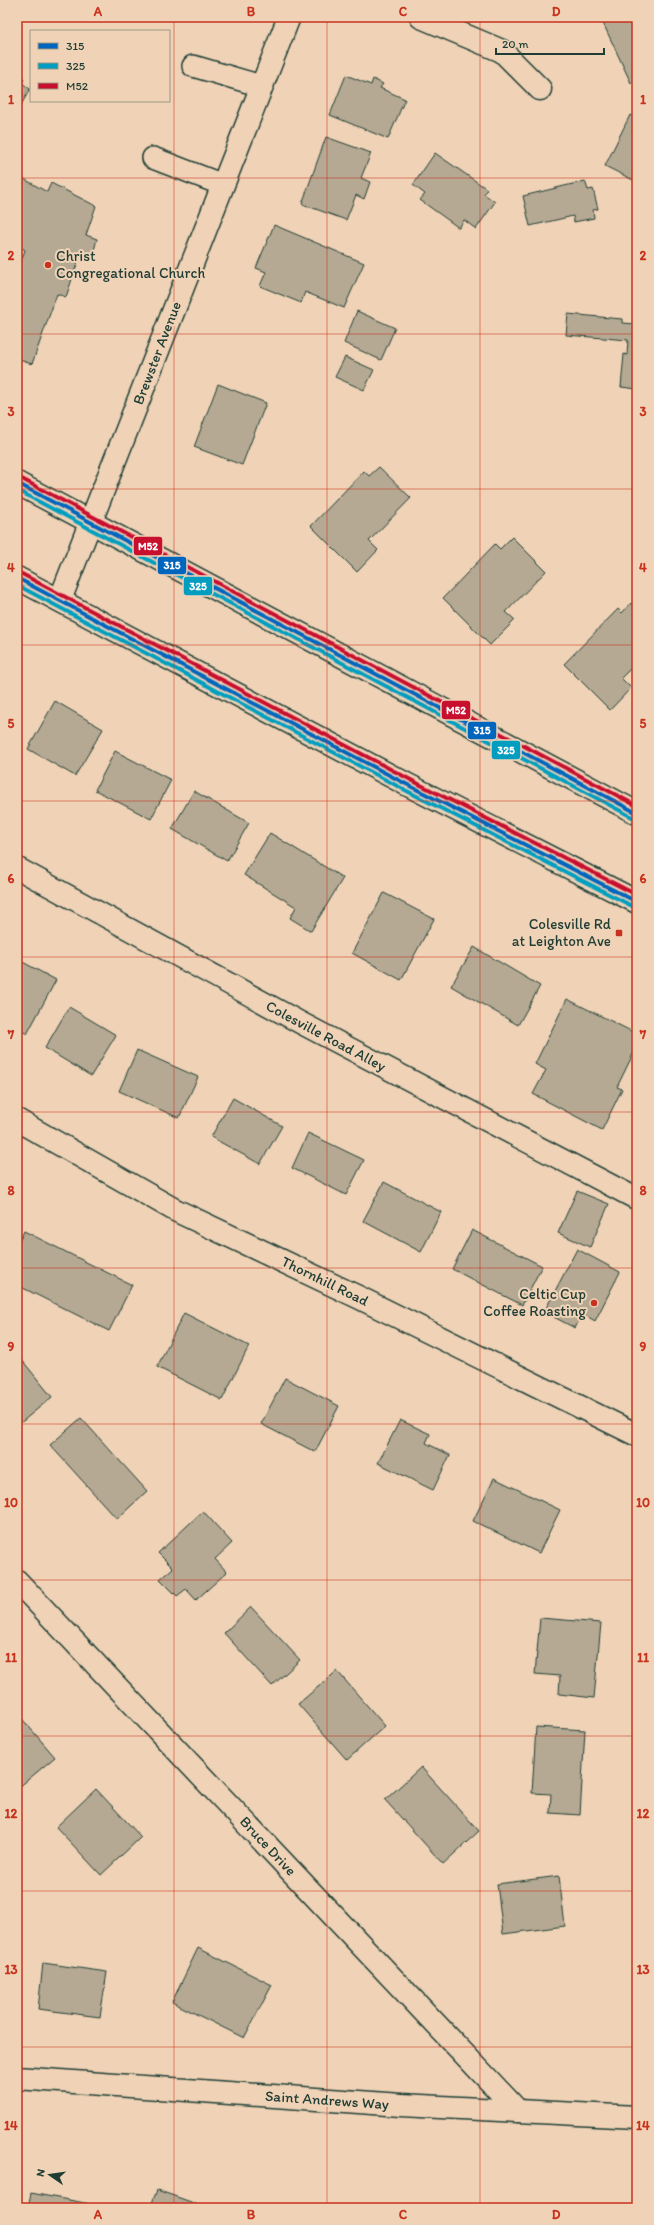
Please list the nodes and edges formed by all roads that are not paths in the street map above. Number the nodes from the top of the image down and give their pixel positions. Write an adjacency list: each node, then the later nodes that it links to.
1 (289, 17): 4 (main road, Brewster Avenue)
2 (421, 17): 5 (main road)
3 (193, 66): 4 (lane)
4 (261, 86): 7 (main road, Brewster Avenue)
5 (540, 89)
6 (153, 158): 7 (lane)
7 (223, 185): 9 (main road, Brewster Avenue)
8 (17, 483): 9 (main road)
9 (92, 521): 11 (main road, Brewster Avenue); 12 (main road)
10 (17, 578): 11 (main road)
11 (60, 600): 14 (main road)
12 (637, 813)
13 (17, 868): 16 (lane, Colesville Road Alley)
14 (637, 902)
15 (17, 1120): 17 (main road, Thornhill Road)
16 (637, 1199)
17 (637, 1435)
18 (17, 1581): 20 (main road, Bruce Drive)
19 (17, 2078): 20 (main road, Saint Andrews Way)
20 (518, 2111): 21 (main road, Saint Andrews Way)
21 (637, 2117)

